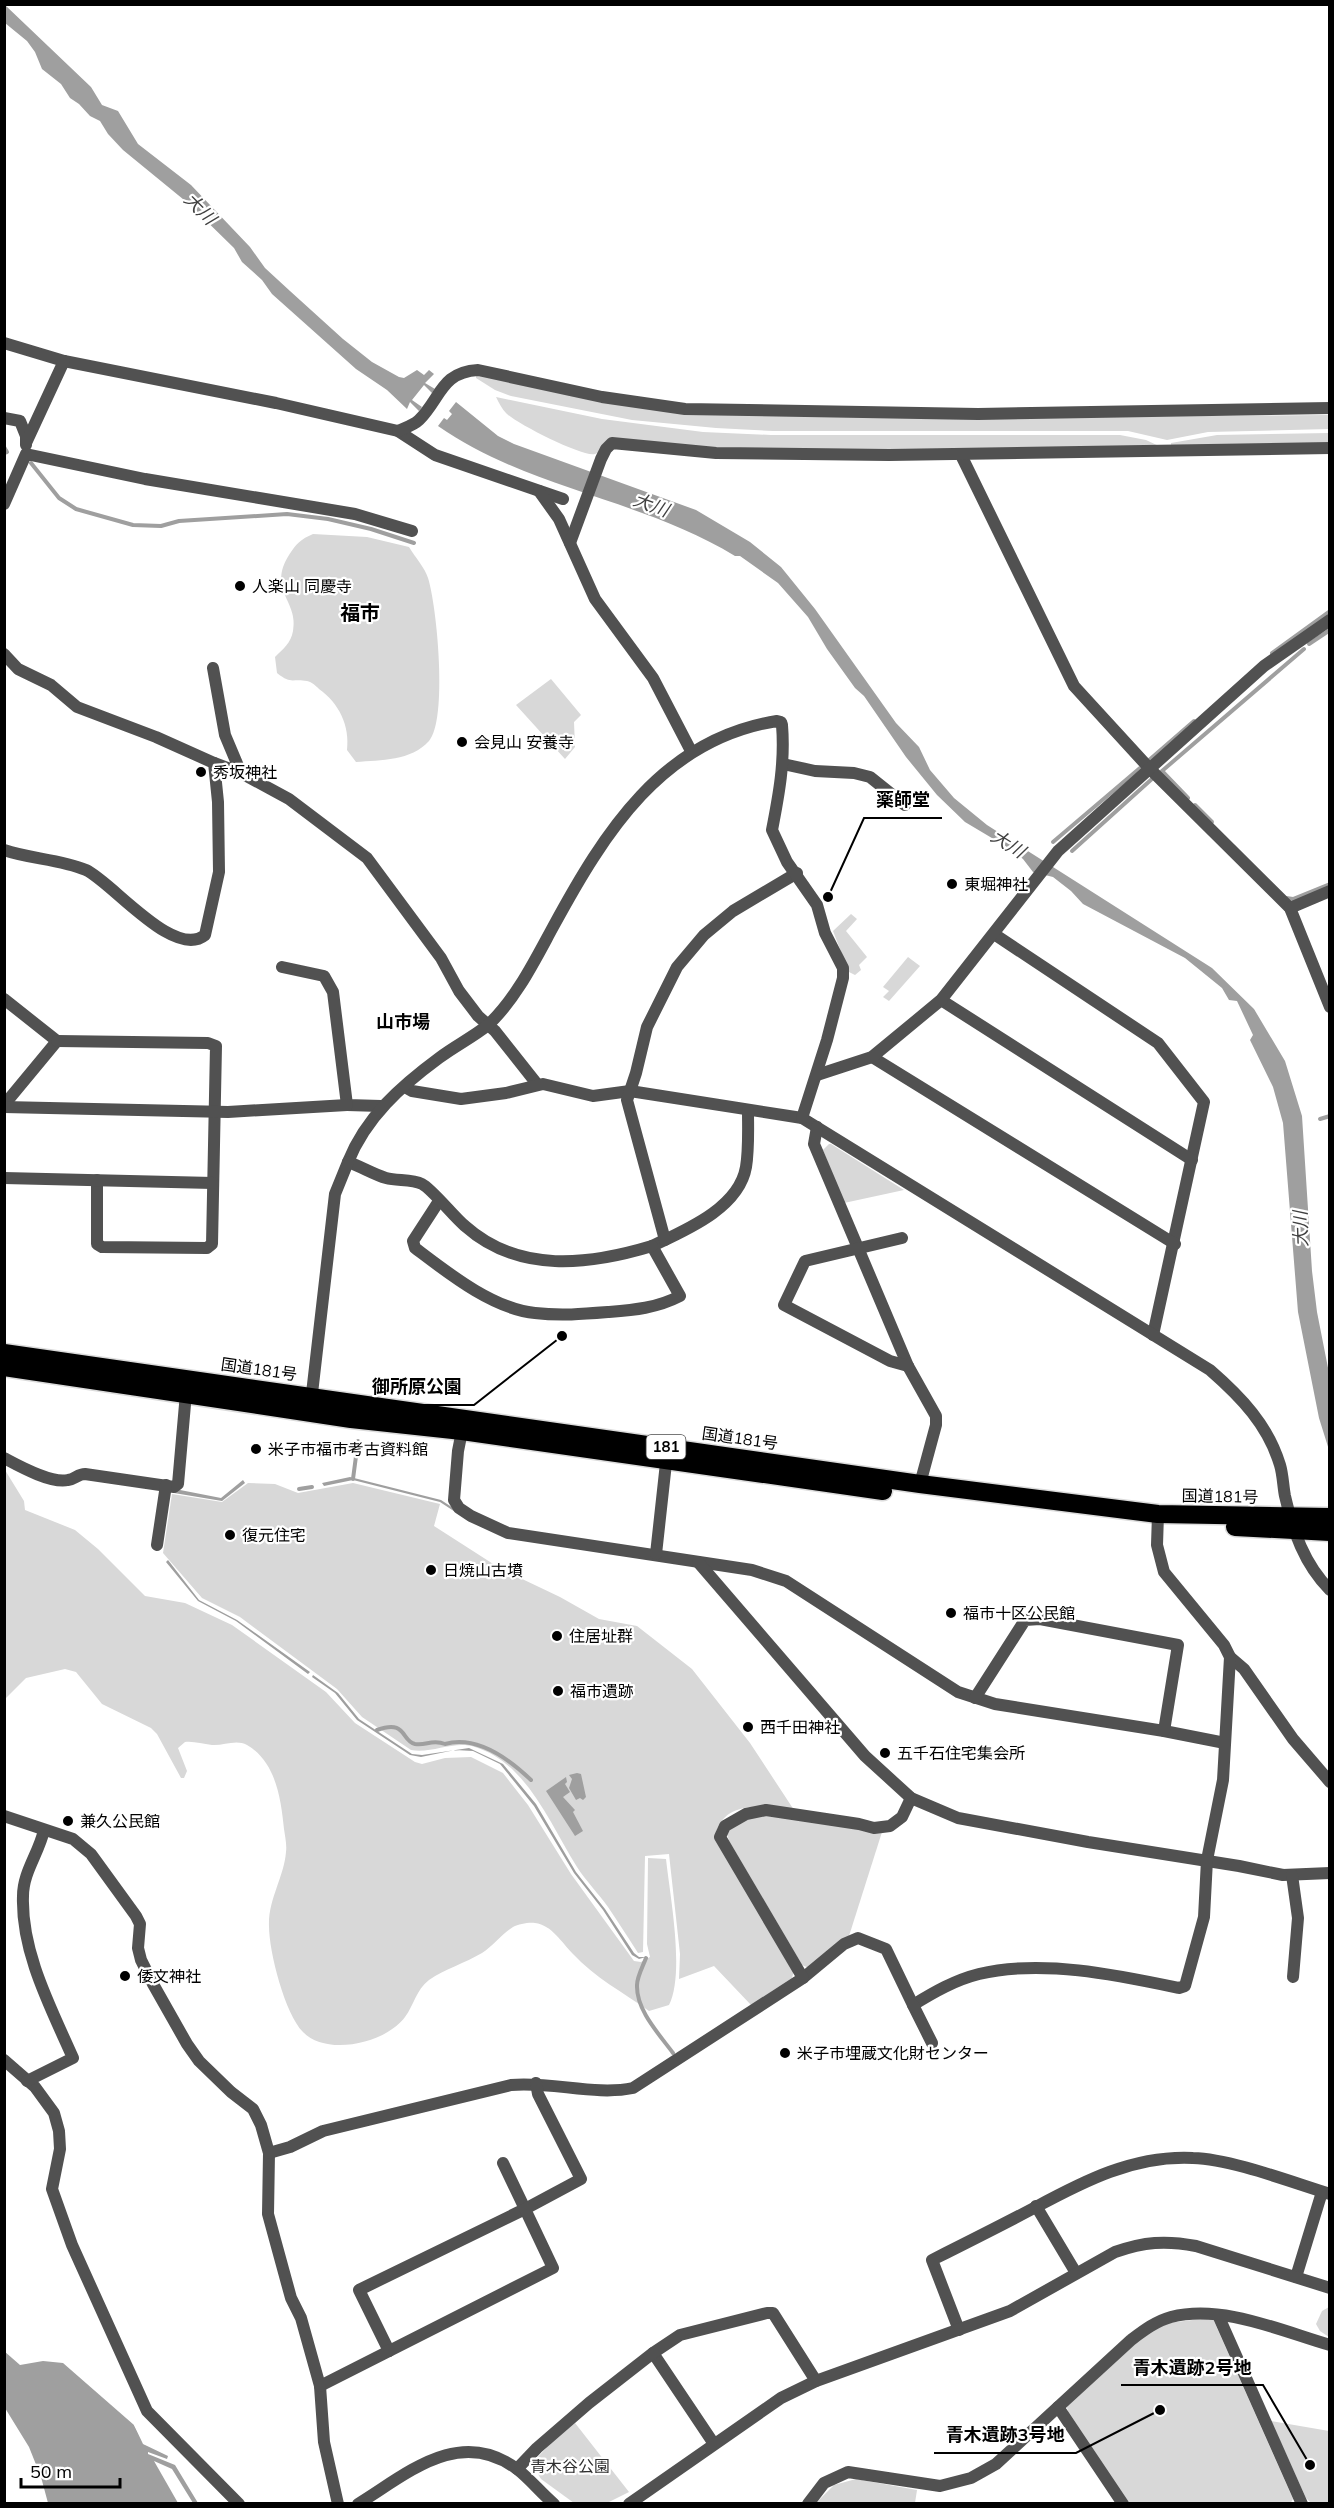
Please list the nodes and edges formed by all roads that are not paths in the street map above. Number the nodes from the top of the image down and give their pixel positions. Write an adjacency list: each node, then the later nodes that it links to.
1 (4, 343): 2 (street)
2 (64, 361): 5 (street); 7 (street)
3 (1329, 408): 5 (street)
4 (4, 418): 7 (street)
5 (398, 431): 9 (street)
6 (1329, 448): 8 (street)
7 (26, 449): 11 (street); 12 (street)
8 (961, 454): 13 (street); 20 (street)
9 (539, 491): 10 (street); 13 (street)
10 (563, 499)
11 (4, 504)
12 (412, 531)
13 (570, 543): 17 (street)
14 (1329, 620): 20 (street)
15 (4, 654): 18 (street)
16 (213, 668): 21 (street)
17 (691, 751): 19 (street); 32 (street)
18 (214, 763): 21 (street); 23 (street)
19 (783, 764): 22 (street); 24 (street)
20 (1150, 769): 26 (street); 27 (street)
21 (241, 772): 32 (street)
22 (905, 805)
23 (4, 850)
24 (797, 873): 35 (street); 38 (street)
25 (1329, 891): 26 (street)
26 (1290, 908): 31 (street)
27 (994, 934): 30 (street); 46 (street)
28 (282, 967): 39 (street)
29 (4, 999): 33 (street)
30 (941, 1000): 34 (street); 46 (street)
31 (1329, 1007)
32 (488, 1025): 36 (street); 37 (street)
33 (57, 1041): 40 (street); 42 (street)
34 (872, 1057): 35 (street); 54 (street)
35 (817, 1075): 44 (street)
36 (537, 1084): 37 (street); 38 (street)
37 (405, 1087): 41 (street)
38 (630, 1091): 43 (street); 53 (street)
39 (346, 1105): 41 (street); 42 (street)
40 (4, 1106): 42 (street)
41 (381, 1106): 47 (street)
42 (216, 1110): 50 (street)
43 (748, 1110): 44 (street); 53 (street)
44 (802, 1119): 45 (street)
45 (818, 1128): 56 (street); 57 (street)
46 (1192, 1160): 54 (street)
47 (348, 1162): 51 (street); 62 (street)
48 (4, 1178): 49 (street)
49 (97, 1180): 50 (street); 50 (street)
50 (213, 1183)
51 (439, 1201): 55 (street); 55 (street)
52 (902, 1238): 56 (street)
53 (665, 1240): 55 (street)
54 (1175, 1244): 57 (street)
55 (652, 1246)
56 (858, 1248): 59 (street); 59 (street)
57 (1153, 1335): 70 (street)
58 (4, 1353): 62 (highway, 国道181号 / 181)
59 (908, 1366): 66 (street)
60 (4, 1367): 61 (highway, 国道181号 / 181)
61 (186, 1393): 62 (highway, 国道181号 / 181); 67 (street)
62 (310, 1404): 63 (highway, 国道181号 / 181)
63 (463, 1424): 64 (highway, 国道181号 / 181); 73 (street)
64 (667, 1454): 66 (highway, 国道181号 / 181); 69 (highway, 国道181号 / 181); 73 (street)
65 (4, 1458): 67 (street)
66 (920, 1484): 69 (highway, 国道181号 / 181)
67 (166, 1485): 72 (street)
68 (1329, 1517): 70 (highway, 国道181号 / 181)
69 (1158, 1519): 70 (highway, 国道181号 / 181); 76 (street)
70 (1292, 1523): 71 (highway, 国道181号 / 181); 75 (street)
71 (1329, 1532)
72 (157, 1545)
73 (656, 1554): 74 (street)
74 (698, 1562): 77 (street); 81 (street)
75 (1329, 1590)
76 (1230, 1658): 79 (street); 80 (street)
77 (975, 1698): 78 (street); 78 (street)
78 (1164, 1731): 79 (street)
79 (1225, 1743): 84 (street)
80 (1329, 1782)
81 (911, 1798): 84 (street); 88 (street)
82 (4, 1816): 83 (street)
83 (44, 1830): 92 (street); 94 (street)
84 (1207, 1860): 86 (street); 89 (street)
85 (1329, 1874): 86 (street)
86 (1292, 1875): 87 (street)
87 (1293, 1977)
88 (803, 1978): 89 (street); 93 (street)
89 (914, 2005): 90 (street)
90 (932, 2043)
91 (4, 2060): 92 (street)
92 (27, 2081): 112 (street)
93 (536, 2083): 94 (street); 98 (street)
94 (269, 2153): 108 (street)
95 (503, 2163): 98 (street)
96 (1326, 2193): 97 (street); 100 (street)
97 (1036, 2206): 99 (street); 103 (street)
98 (525, 2209): 105 (street); 105 (street)
99 (1076, 2273): 100 (street); 103 (street)
100 (1296, 2277): 101 (street)
101 (1329, 2288)
102 (1218, 2315): 104 (street); 109 (street); 119 (street)
103 (960, 2330): 107 (street)
104 (1329, 2345)
105 (389, 2351): 108 (street)
106 (652, 2353): 107 (street); 110 (street); 111 (street)
107 (816, 2381): 110 (street)
108 (320, 2386): 113 (street)
109 (1058, 2407): 117 (street); 118 (street)
110 (714, 2444): 116 (street)
111 (517, 2469): 114 (street); 115 (street)
112 (239, 2504)
113 (338, 2504)
114 (358, 2504)
115 (554, 2504)
116 (629, 2504)
117 (808, 2504)
118 (1124, 2504)
119 (1302, 2504)

